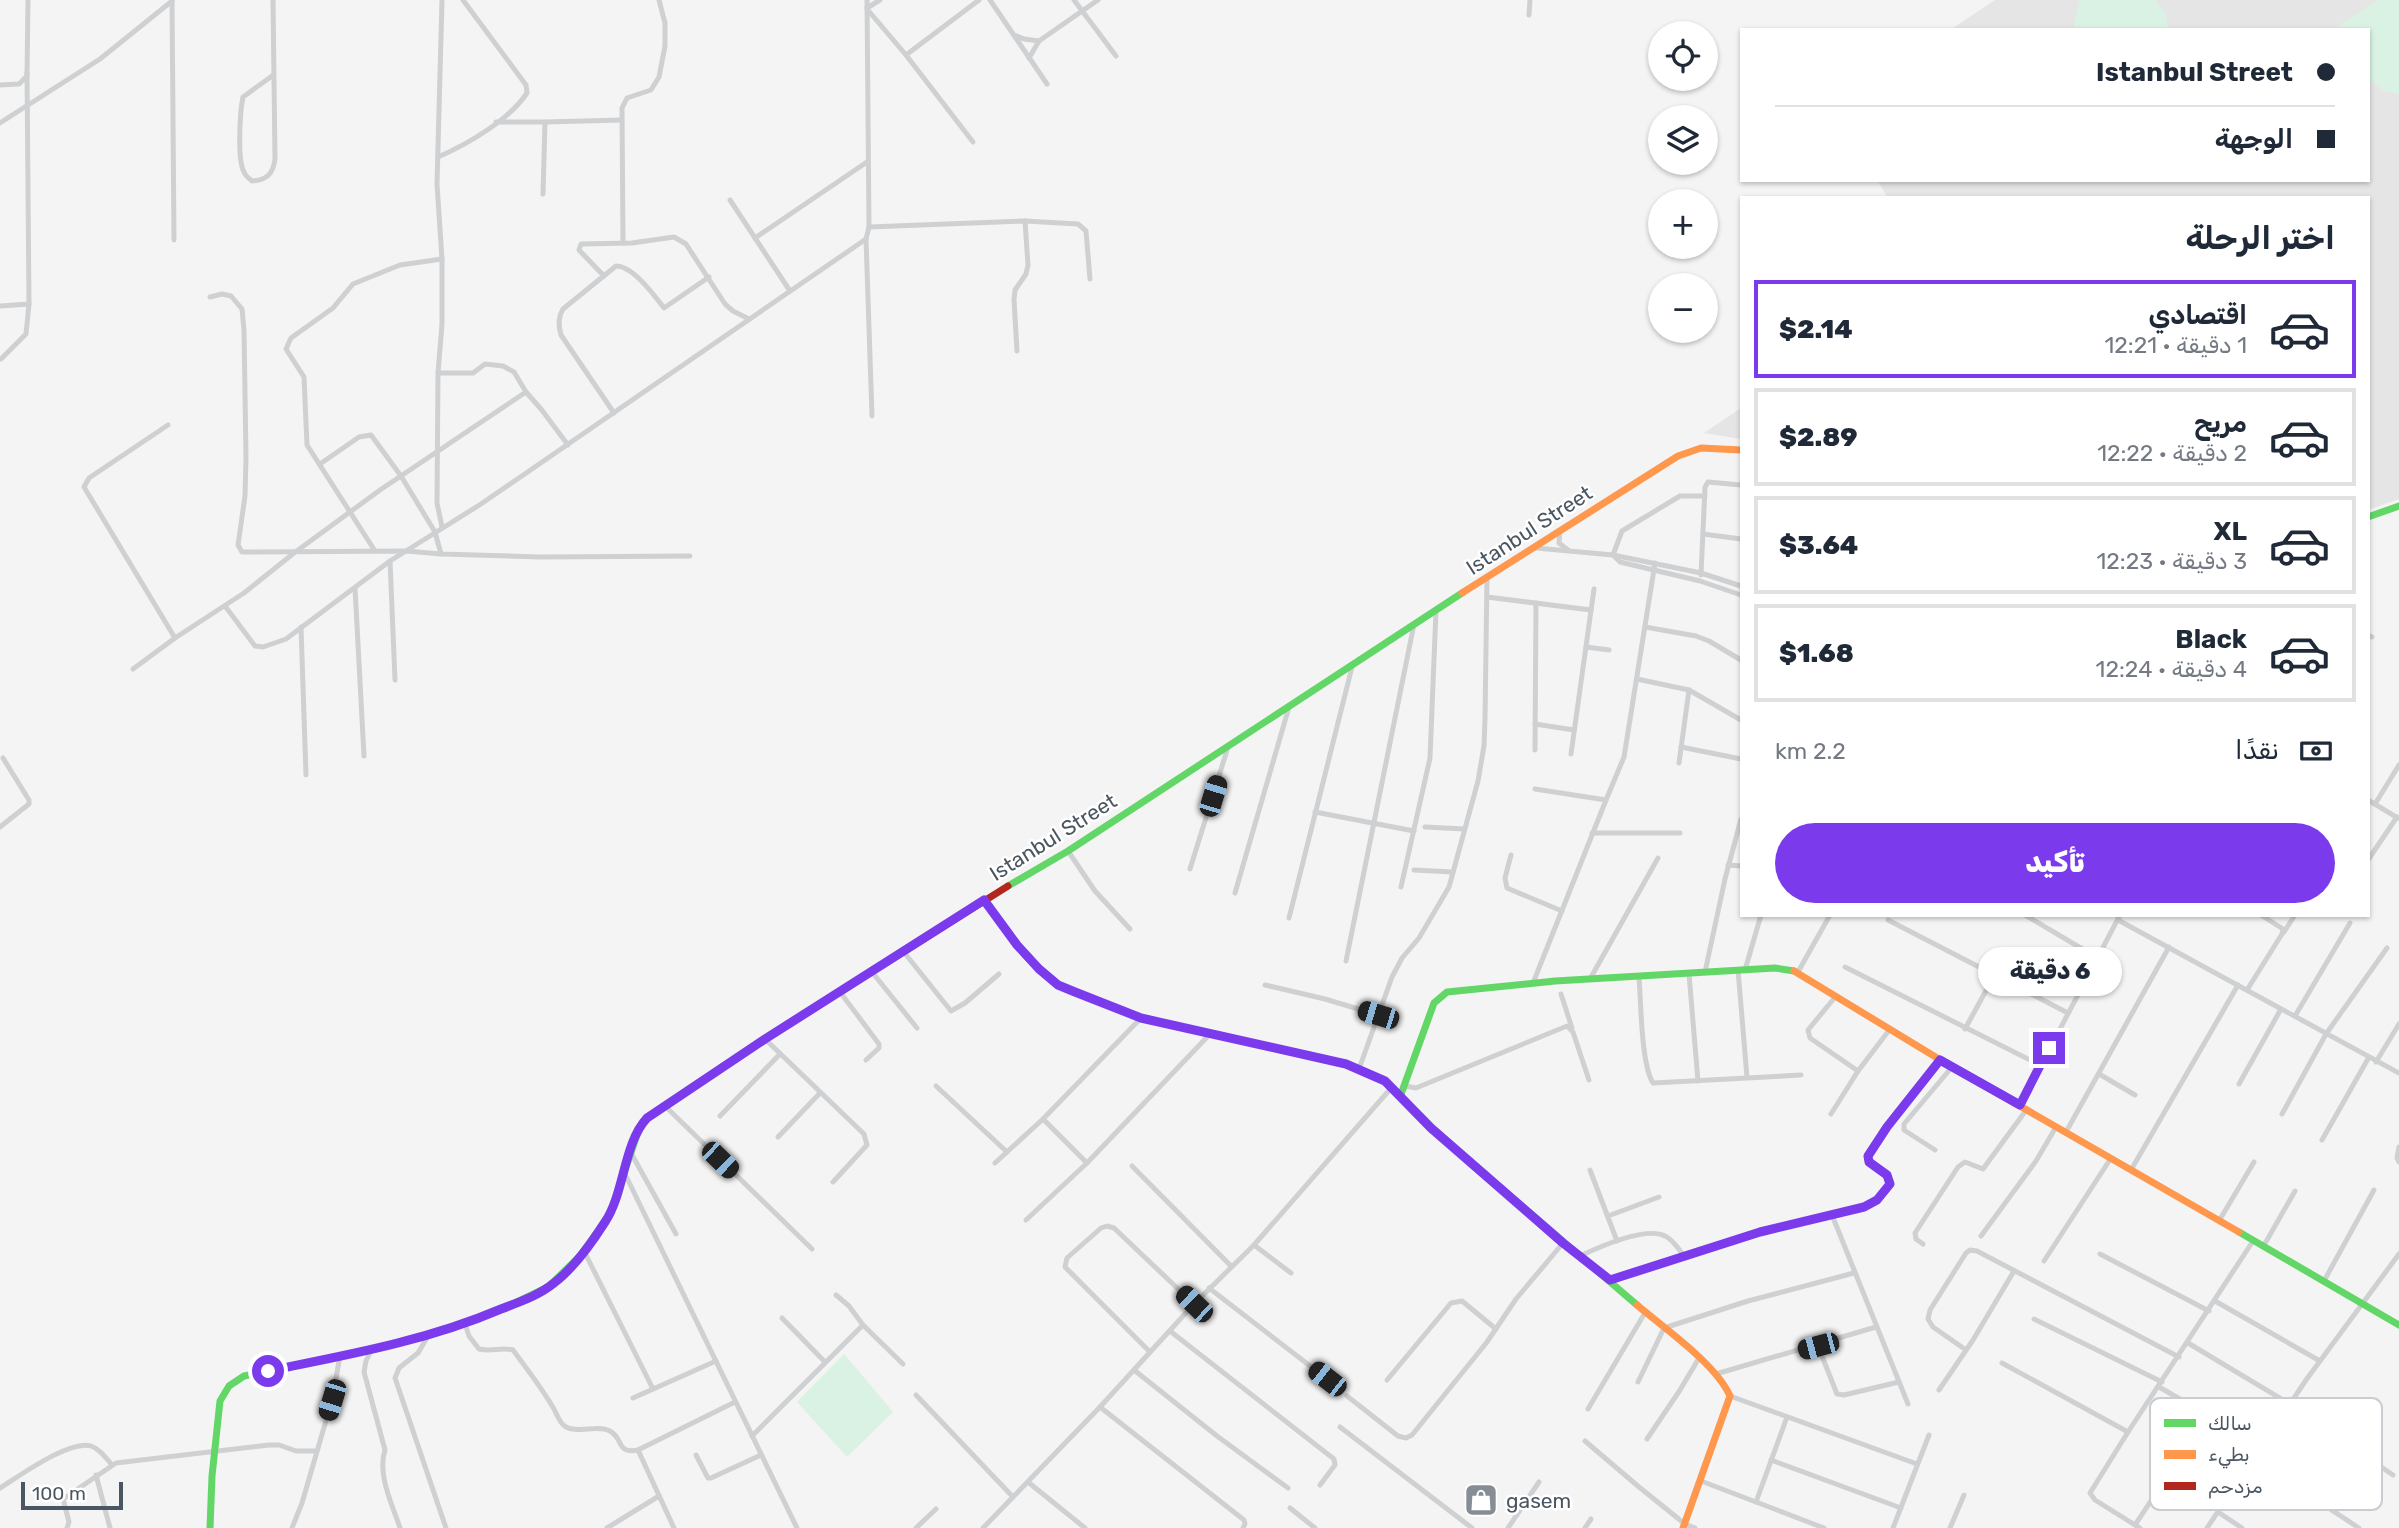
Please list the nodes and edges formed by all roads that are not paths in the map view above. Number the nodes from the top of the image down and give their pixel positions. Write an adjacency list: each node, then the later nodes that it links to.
1 (28, 0): 22 (street)
2 (273, 0): 23 (street)
3 (442, 0): 32 (street)
4 (463, 0): 28 (street)
5 (659, 0): 27 (street)
6 (867, 0): 14 (street)
7 (880, 0): 14 (street)
8 (979, 0): 19 (street)
9 (990, 0): 17 (street)
10 (1074, 0): 15 (street)
11 (1098, 0): 15 (street)
12 (1530, 0): 16 (street)
13 (172, 1): 26 (street); 40 (street)
14 (867, 9): 19 (street); 33 (street)
15 (1082, 11): 18 (street); 20 (street)
16 (1530, 15)
17 (1014, 35): 18 (street); 21 (street)
18 (1038, 40): 21 (street)
19 (906, 55): 31 (street)
20 (1116, 56)
21 (1029, 58): 24 (street)
22 (27, 72): 25 (street); 26 (street)
23 (272, 76): 23 (street)
24 (1047, 84)
25 (0, 85)
26 (28, 107): 30 (street); 48 (street)
27 (622, 120): 29 (street); 41 (street)
28 (496, 122): 29 (street); 32 (street)
29 (545, 122): 34 (street)
30 (0, 123)
31 (974, 142)
32 (438, 157): 42 (street)
33 (867, 162): 37 (street); 38 (street)
34 (543, 194)
35 (730, 200): 38 (street)
36 (1025, 221): 37 (street); 45 (street); 51 (street)
37 (869, 227): 39 (street)
38 (755, 238): 46 (street)
39 (866, 239): 46 (street); 56 (street)
40 (174, 240)
41 (623, 243): 43 (street); 44 (street)
42 (442, 259): 53 (street); 61 (street)
43 (604, 276): 44 (street); 55 (street)
44 (709, 277): 50 (street)
45 (1090, 279)
46 (790, 291): 50 (street)
47 (210, 297): 77 (street)
48 (29, 304): 49 (street); 52 (street)
49 (0, 306)
50 (749, 319): 55 (street)
51 (1017, 351)
52 (1, 359)
53 (438, 373): 54 (street); 60 (street)
54 (526, 392): 58 (street); 60 (street)
55 (614, 413): 58 (street)
56 (872, 416)
57 (168, 425): 98 (street)
58 (568, 445): 68 (street)
59 (1740, 450): 69 (street, Istanbul Street)
60 (438, 453): 62 (street); 68 (street)
61 (320, 464): 62 (street); 66 (street)
62 (401, 476): 66 (street); 70 (street)
63 (1740, 485): 64 (street)
64 (1705, 496): 71 (street); 79 (street)
65 (2399, 506): 67 (street)
66 (350, 512): 75 (street); 77 (street)
67 (2370, 516)
68 (442, 527): 70 (street)
69 (1560, 530): 73 (street, Istanbul Street); 74 (street)
70 (435, 532): 76 (street); 78 (street)
71 (1703, 534): 72 (street); 83 (street)
72 (1740, 539)
73 (1532, 548): 74 (street); 84 (street, Istanbul Street)
74 (1568, 550): 79 (street)
75 (374, 551): 76 (street); 77 (street)
76 (406, 551): 78 (street); 81 (street)
77 (294, 553): 92 (street)
78 (441, 554): 80 (street)
79 (1613, 555): 82 (street)
80 (690, 556)
81 (390, 561): 87 (street); 105 (street)
82 (1654, 567): 83 (street); 85 (street); 97 (street)
83 (1701, 573): 85 (street); 86 (street)
84 (1487, 577): 90 (street); 93 (street, Istanbul Street)
85 (1700, 581): 89 (street)
86 (1740, 586)
87 (355, 588): 96 (street); 115 (street)
88 (1594, 589): 94 (street)
89 (1740, 595)
90 (1487, 597): 91 (street); 131 (street)
91 (1536, 603): 94 (street); 109 (street)
92 (225, 606): 96 (street); 98 (street)
93 (1436, 610): 95 (street, Istanbul Street); 132 (street)
94 (1591, 610): 99 (street)
95 (1414, 624): 102 (street, Istanbul Street); 128 (street)
96 (301, 627): 120 (street)
97 (1645, 627): 101 (street); 104 (street)
98 (175, 638): 103 (street)
99 (1586, 647): 100 (street); 110 (street)
100 (1609, 650)
101 (1740, 659)
102 (1352, 667): 107 (street, Istanbul Street); 125 (street)
103 (133, 669)
104 (1637, 679): 106 (street); 122 (street)
105 (395, 680)
106 (1689, 690): 108 (street); 112 (street)
107 (1289, 707): 111 (street, Istanbul Street); 145 (street)
108 (1740, 719)
109 (1535, 724): 110 (street); 113 (street)
110 (1574, 730): 114 (street)
111 (1228, 747): 135 (street, Istanbul Street); 141 (street)
112 (1681, 747): 117 (street); 118 (street)
113 (1535, 750)
114 (1571, 754)
115 (364, 756)
116 (3, 758): 129 (street)
117 (1740, 759)
118 (1679, 763)
119 (2399, 765): 124 (street)
120 (306, 775)
121 (1535, 789): 122 (street)
122 (1606, 800): 133 (street)
123 (2370, 801): 124 (street)
124 (2375, 804): 126 (street)
125 (1315, 812): 128 (street); 154 (street)
126 (2398, 818): 137 (street)
127 (1740, 823): 139 (street)
128 (1374, 824): 132 (street); 163 (street)
129 (0, 827)
130 (1425, 827): 131 (street)
131 (1464, 830): 143 (street)
132 (1414, 831): 144 (street)
133 (1592, 833): 134 (street); 147 (street)
134 (1680, 833)
135 (1068, 850): 146 (street, Istanbul Street); 157 (street)
136 (1511, 855): 147 (street)
137 (2370, 857)
138 (1658, 858): 173 (street)
139 (1728, 865): 140 (street); 167 (street)
140 (1740, 866)
141 (1190, 869)
142 (1414, 870): 143 (street)
143 (1453, 872): 183 (street)
144 (1401, 887)
145 (1235, 893)
146 (984, 900): 161 (street, Istanbul Street); 185 (street)
147 (1562, 911): 174 (street)
148 (1760, 917): 165 (street)
149 (1829, 917): 168 (street)
150 (2028, 917): 162 (street)
151 (2119, 917): 159 (street); 162 (street)
152 (2265, 917): 158 (street)
153 (2294, 917): 158 (street)
154 (1289, 918)
155 (1888, 920): 171 (street)
156 (2350, 923): 184 (street)
157 (1130, 929)
158 (2282, 934): 177 (street)
159 (2169, 947): 176 (street); 204 (street)
160 (2387, 948): 192 (street)
161 (903, 951): 166 (street, Istanbul Street); 169 (street)
162 (2096, 957): 182 (street)
163 (1346, 961)
164 (1845, 967): 189 (street)
165 (1742, 970): 167 (street); 168 (street); 206 (street)
166 (872, 972): 178 (street, Istanbul Street); 187 (street)
167 (1705, 972): 170 (street)
168 (1798, 972): 180 (street)
169 (999, 974)
170 (1689, 974): 172 (street); 208 (street)
171 (1994, 976): 182 (street); 189 (street)
172 (1639, 977): 173 (street); 208 (street)
173 (1590, 979): 174 (street)
174 (1533, 983): 211 (street)
175 (1265, 985): 183 (street)
176 (2238, 985): 177 (street); 237 (street)
177 (2247, 990): 181 (street)
178 (840, 992): 193 (street, Istanbul Street); 196 (street)
179 (1561, 994): 190 (street)
180 (1836, 996): 188 (street); 202 (street)
181 (2281, 1009): 184 (street); 209 (street)
182 (2068, 1013): 199 (street)
183 (1378, 1015): 201 (street)
184 (2295, 1016): 192 (street)
185 (1141, 1018): 191 (street); 221 (street)
186 (2399, 1024): 198 (street)
187 (916, 1028)
188 (1890, 1029): 197 (street); 202 (street)
189 (1965, 1029): 199 (street)
190 (1573, 1032): 207 (street); 211 (street)
191 (1210, 1034): 201 (street); 233 (street)
192 (2326, 1034): 195 (street); 219 (street)
193 (765, 1039): 194 (street); 216 (street, Istanbul Street)
194 (780, 1054): 213 (street); 220 (street)
195 (2369, 1057): 198 (street); 225 (street)
196 (866, 1060)
197 (1940, 1060): 200 (street); 243 (street)
198 (2376, 1062): 203 (street)
199 (2040, 1065): 217 (street)
200 (1952, 1067): 217 (street); 227 (street)
201 (1359, 1069): 212 (street)
202 (1858, 1071): 218 (street)
203 (2399, 1073)
204 (2099, 1074): 214 (street); 223 (street)
205 (1801, 1075): 206 (street)
206 (1747, 1077): 208 (street)
207 (1589, 1080)
208 (1698, 1081)
209 (2239, 1084)
210 (936, 1086): 228 (street)
211 (1405, 1086): 215 (street)
212 (1392, 1087): 215 (street); 253 (street)
213 (820, 1093): 224 (street); 239 (street)
214 (2135, 1095)
215 (1400, 1097): 251 (street)
216 (665, 1106): 229 (street, Istanbul Street); 255 (street)
217 (2023, 1107): 222 (street); 252 (street)
218 (1831, 1114)
219 (2282, 1114)
220 (720, 1116)
221 (1043, 1119): 228 (street); 233 (street)
222 (2056, 1126): 223 (street); 248 (street)
223 (2066, 1132): 230 (street)
224 (778, 1137)
225 (2322, 1140)
226 (2399, 1147): 231 (street)
227 (1935, 1150)
228 (1007, 1152): 232 (street)
229 (631, 1153): 238 (street, Istanbul Street); 247 (street)
230 (2111, 1158): 237 (street); 261 (street)
231 (2399, 1162)
232 (995, 1163)
233 (1087, 1163): 245 (street)
234 (2254, 1163): 246 (street)
235 (1132, 1166): 262 (street)
236 (1590, 1170): 244 (street)
237 (2131, 1170): 246 (street)
238 (625, 1174): 256 (street, Istanbul Street); 294 (street)
239 (833, 1182)
240 (2374, 1190): 267 (street)
241 (2295, 1191): 254 (street)
242 (1659, 1197): 244 (street)
243 (1832, 1214): 260 (street); 265 (street)
244 (1608, 1216): 249 (street)
245 (1027, 1220)
246 (2219, 1221): 250 (street)
247 (676, 1234)
248 (1980, 1236)
249 (1617, 1241): 259 (street); 260 (street)
250 (2253, 1241): 254 (street); 270 (street)
251 (1563, 1243): 259 (street); 282 (street)
252 (1923, 1244)
253 (1254, 1245): 262 (street); 264 (street)
254 (2263, 1247): 267 (street)
255 (812, 1249)
256 (584, 1251): 277 (street, Istanbul Street); 305 (street)
257 (2100, 1254): 274 (street)
258 (2399, 1254): 271 (street)
259 (1580, 1256): 266 (street)
260 (1684, 1256): 266 (street)
261 (2044, 1261)
262 (1231, 1266): 268 (street)
263 (2014, 1270): 287 (street); 287 (street); 291 (street)
264 (1291, 1273)
265 (1854, 1273): 280 (street); 281 (street)
266 (1610, 1280): 273 (street)
267 (2324, 1281): 271 (street)
268 (1209, 1288): 272 (street); 300 (street)
269 (836, 1295): 278 (street)
270 (2215, 1301): 274 (street); 293 (street)
271 (2362, 1302): 279 (street); 293 (street)
272 (1194, 1304): 283 (street); 289 (street)
273 (1646, 1311): 281 (street); 319 (street)
274 (2209, 1311): 285 (street)
275 (782, 1318): 295 (street)
276 (2034, 1319): 304 (street)
277 (465, 1324): 284 (street, Istanbul Street); 328 (street)
278 (863, 1325): 295 (street); 297 (street)
279 (2399, 1325)
280 (1876, 1327): 286 (street); 303 (street)
281 (1664, 1328): 292 (street); 302 (street)
282 (1496, 1329): 301 (street); 308 (street)
283 (1170, 1331): 289 (street); 341 (street)
284 (428, 1336): 288 (street, Istanbul Street); 364 (street)
285 (2188, 1343): 291 (street); 313 (street)
286 (1818, 1346): 299 (street); 303 (street)
287 (1966, 1350): 306 (street)
288 (371, 1351): 290 (street, Istanbul Street); 363 (street)
289 (1150, 1352): 298 (street)
290 (340, 1356): 327 (street, Istanbul Street); 329 (street)
291 (2179, 1357): 304 (street)
292 (1699, 1358): 299 (street); 325 (street)
293 (2320, 1361): 314 (street)
294 (716, 1362): 305 (street); 316 (street)
295 (825, 1363): 324 (street)
296 (2001, 1363): 322 (street)
297 (903, 1364)
298 (1134, 1370): 318 (street); 342 (street)
299 (1716, 1374): 309 (street)
300 (1327, 1379)
301 (1387, 1380)
302 (1638, 1382)
303 (1899, 1382): 317 (street)
304 (2161, 1384): 311 (street); 312 (street)
305 (653, 1389): 310 (street)
306 (1939, 1390)
307 (916, 1395): 346 (street)
308 (1347, 1396)
309 (1730, 1396): 320 (street); 338 (street)
310 (633, 1398)
311 (2151, 1398)
312 (2184, 1398)
313 (2280, 1398)
314 (2294, 1398)
315 (2150, 1400): 322 (street)
316 (735, 1402): 324 (street); 328 (street)
317 (1908, 1404)
318 (1100, 1407): 339 (street); 371 (street)
319 (1588, 1409)
320 (1787, 1417): 332 (street); 333 (street)
321 (1340, 1427): 374 (street)
322 (2128, 1432): 358 (street)
323 (1929, 1435): 333 (street)
324 (752, 1436): 331 (street)
325 (1647, 1439)
326 (1586, 1441): 356 (street)
327 (214, 1450): 329 (street); 334 (street); 361 (street, Istanbul Street)
328 (638, 1450): 345 (street)
329 (316, 1451): 362 (street)
330 (696, 1455): 331 (street)
331 (761, 1455): 357 (street)
332 (1771, 1460): 347 (street); 350 (street)
333 (1917, 1464): 350 (street)
334 (112, 1465): 336 (street); 343 (street)
335 (2382, 1467): 337 (street)
336 (96, 1475): 359 (street); 360 (street)
337 (2393, 1475)
338 (1701, 1481): 347 (street); 356 (street)
339 (1028, 1482): 346 (street); 370 (street)
340 (1539, 1482): 375 (street)
341 (1320, 1486)
342 (1288, 1488)
343 (0, 1489)
344 (1964, 1495): 380 (street)
345 (659, 1496): 365 (street); 366 (street)
346 (1013, 1497): 369 (street)
347 (1756, 1502): 378 (street)
348 (2150, 1507): 358 (street)
349 (1290, 1508): 355 (street)
350 (1901, 1508): 379 (street)
351 (936, 1509): 368 (street)
352 (2332, 1510): 383 (street)
353 (2218, 1512): 381 (street); 382 (street)
354 (1591, 1518): 376 (street)
355 (1307, 1521): 372 (street); 373 (street)
356 (1684, 1526): 377 (street)
357 (796, 1527): 367 (street)
358 (2138, 1527)
359 (67, 1528)
360 (110, 1528)
361 (210, 1528)
362 (292, 1528)
363 (400, 1528)
364 (446, 1528)
365 (607, 1528)
366 (674, 1528)
367 (786, 1528)
368 (916, 1528)
369 (982, 1528)
370 (1085, 1528)
371 (1243, 1528)
372 (1301, 1528)
373 (1315, 1528)
374 (1472, 1528)
375 (1508, 1528)
376 (1585, 1528)
377 (1695, 1528)
378 (1824, 1528)
379 (1893, 1528)
380 (1950, 1528)
381 (2207, 1528)
382 (2242, 1528)
383 (2359, 1528)

